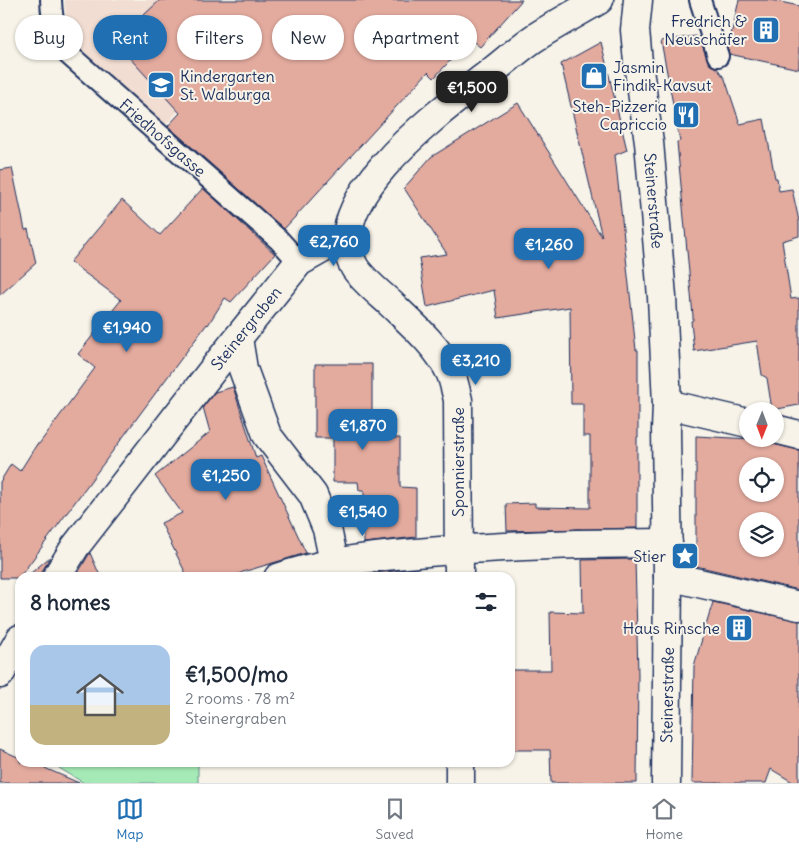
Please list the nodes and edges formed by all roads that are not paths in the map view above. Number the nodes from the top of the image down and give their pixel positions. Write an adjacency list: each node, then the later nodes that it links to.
1 (51, 0): 7 (lane, Friedhofsgasse)
2 (599, 0): 6 (street)
3 (638, 0): 9 (street, Steinerstraße)
4 (700, 0): 5 (lane)
5 (718, 56)
6 (347, 236): 7 (street, Steinergraben); 14 (street, Sponnierstraße)
7 (299, 262): 8 (street, Steinergraben)
8 (238, 338): 15 (street); 16 (street, Steinergraben)
9 (667, 404): 10 (street); 13 (street, Steinerstraße)
10 (739, 421)
11 (784, 431): 12 (street)
12 (799, 435)
13 (668, 542): 14 (street); 19 (street, Steinerstraße)
14 (459, 548): 15 (street); 18 (street, Sponnierstraße)
15 (334, 562): 17 (street)
16 (60, 572)
17 (299, 572)
18 (459, 572)
19 (668, 576): 20 (street); 25 (street, Steinerstraße)
20 (799, 606)
21 (15, 650): 22 (street)
22 (0, 674)
23 (460, 767): 24 (street)
24 (460, 783)
25 (666, 783)

